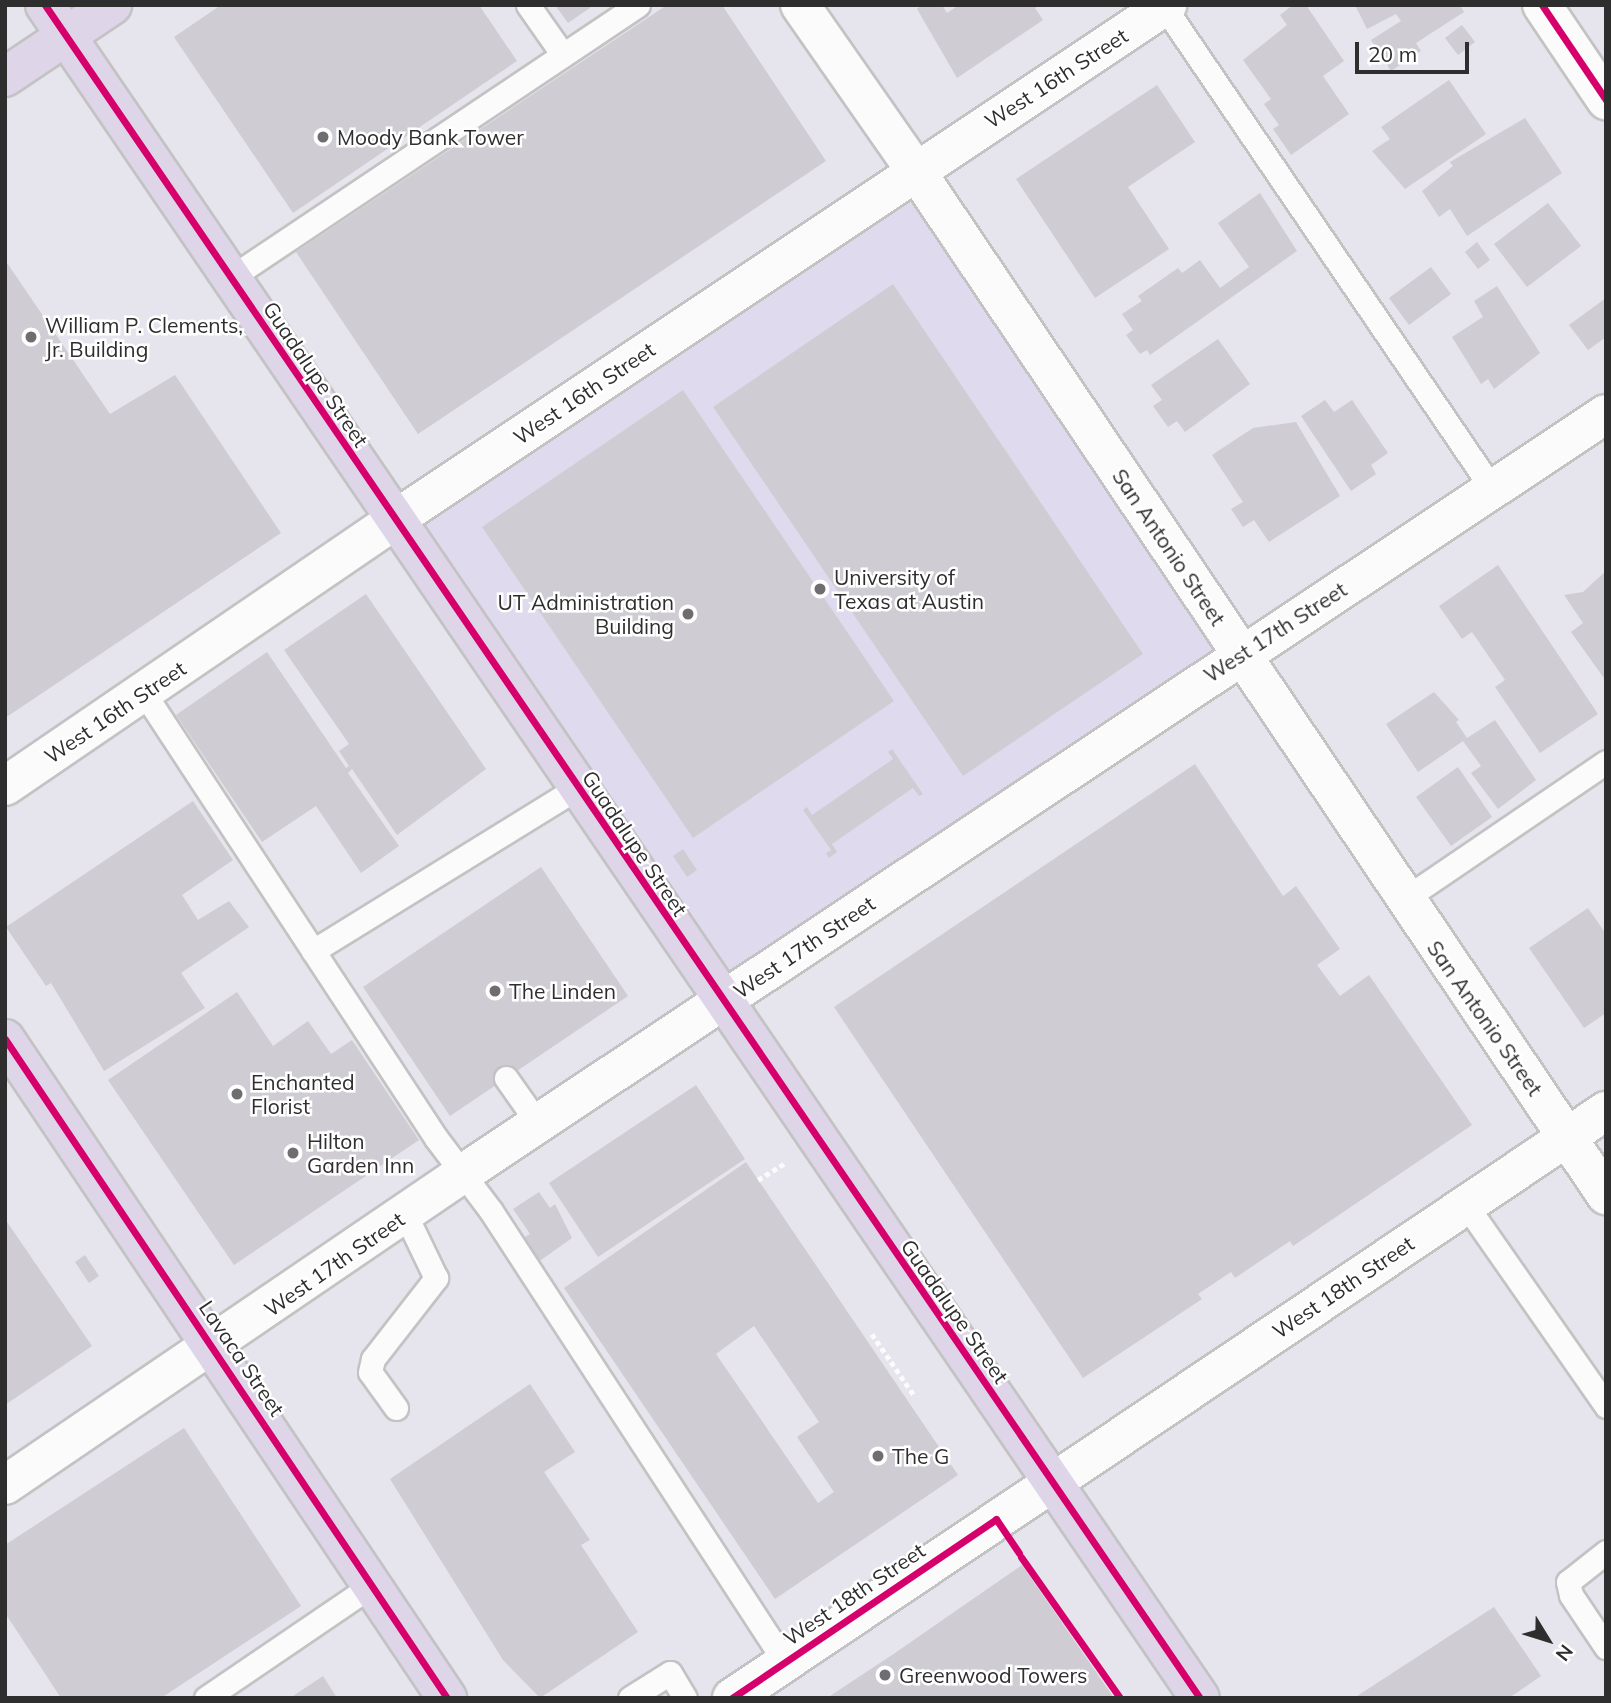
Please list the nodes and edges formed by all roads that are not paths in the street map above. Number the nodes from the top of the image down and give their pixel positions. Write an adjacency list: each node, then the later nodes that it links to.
1 (44, 5): 8 (main road, Guadalupe Street)
2 (112, 5): 8 (main road)
3 (528, 5): 9 (lane)
4 (638, 5): 9 (lane)
5 (800, 5): 12 (street, San Antonio Street)
6 (1542, 5): 11 (street)
7 (1165, 6): 12 (street, West 16th Street); 15 (lane)
8 (65, 36): 10 (main road); 13 (main road, Guadalupe Street)
9 (562, 55): 13 (lane)
10 (5, 76)
11 (1606, 100)
12 (916, 171): 16 (street, West 16th Street); 17 (street, San Antonio Street)
13 (230, 278): 16 (main road, Guadalupe Street)
14 (1606, 414): 15 (street, West 17th Street)
15 (1493, 490): 17 (street, West 17th Street)
16 (396, 519): 18 (street, West 16th Street); 21 (main road, Guadalupe Street)
17 (1241, 654): 22 (street, San Antonio Street); 24 (street, West 17th Street)
18 (144, 693): 20 (street, West 16th Street); 23 (lane)
19 (1606, 762): 22 (lane)
20 (5, 786)
21 (577, 788): 23 (lane); 24 (main road, Guadalupe Street)
22 (1403, 900): 29 (street, San Antonio Street)
23 (313, 951): 30 (lane)
24 (724, 1002): 28 (street, West 17th Street); 37 (main road, Guadalupe Street)
25 (5, 1039): 34 (main road, Lavaca Street)
26 (506, 1078): 28 (lane)
27 (1606, 1111): 29 (street, West 18th Street)
28 (538, 1125): 30 (street, West 17th Street)
29 (1567, 1137): 31 (street, San Antonio Street); 32 (street, West 18th Street)
30 (462, 1174): 33 (street, West 17th Street); 42 (lane)
31 (1606, 1195)
32 (1466, 1205): 35 (lane); 37 (street, West 18th Street)
33 (405, 1214): 34 (street, West 17th Street); 36 (lane)
34 (215, 1347): 38 (street, West 17th Street); 40 (main road, Lavaca Street)
35 (1606, 1406)
36 (396, 1408)
37 (1053, 1481): 42 (street, West 18th Street); 48 (main road, Guadalupe Street)
38 (5, 1485)
39 (1606, 1552): 41 (lane)
40 (372, 1585): 43 (lane); 44 (main road, Lavaca Street)
41 (1606, 1647)
42 (785, 1662): 47 (street, West 18th Street)
43 (206, 1698)
44 (447, 1698)
45 (630, 1698): 46 (lane)
46 (685, 1698)
47 (732, 1698)
48 (1200, 1698)

